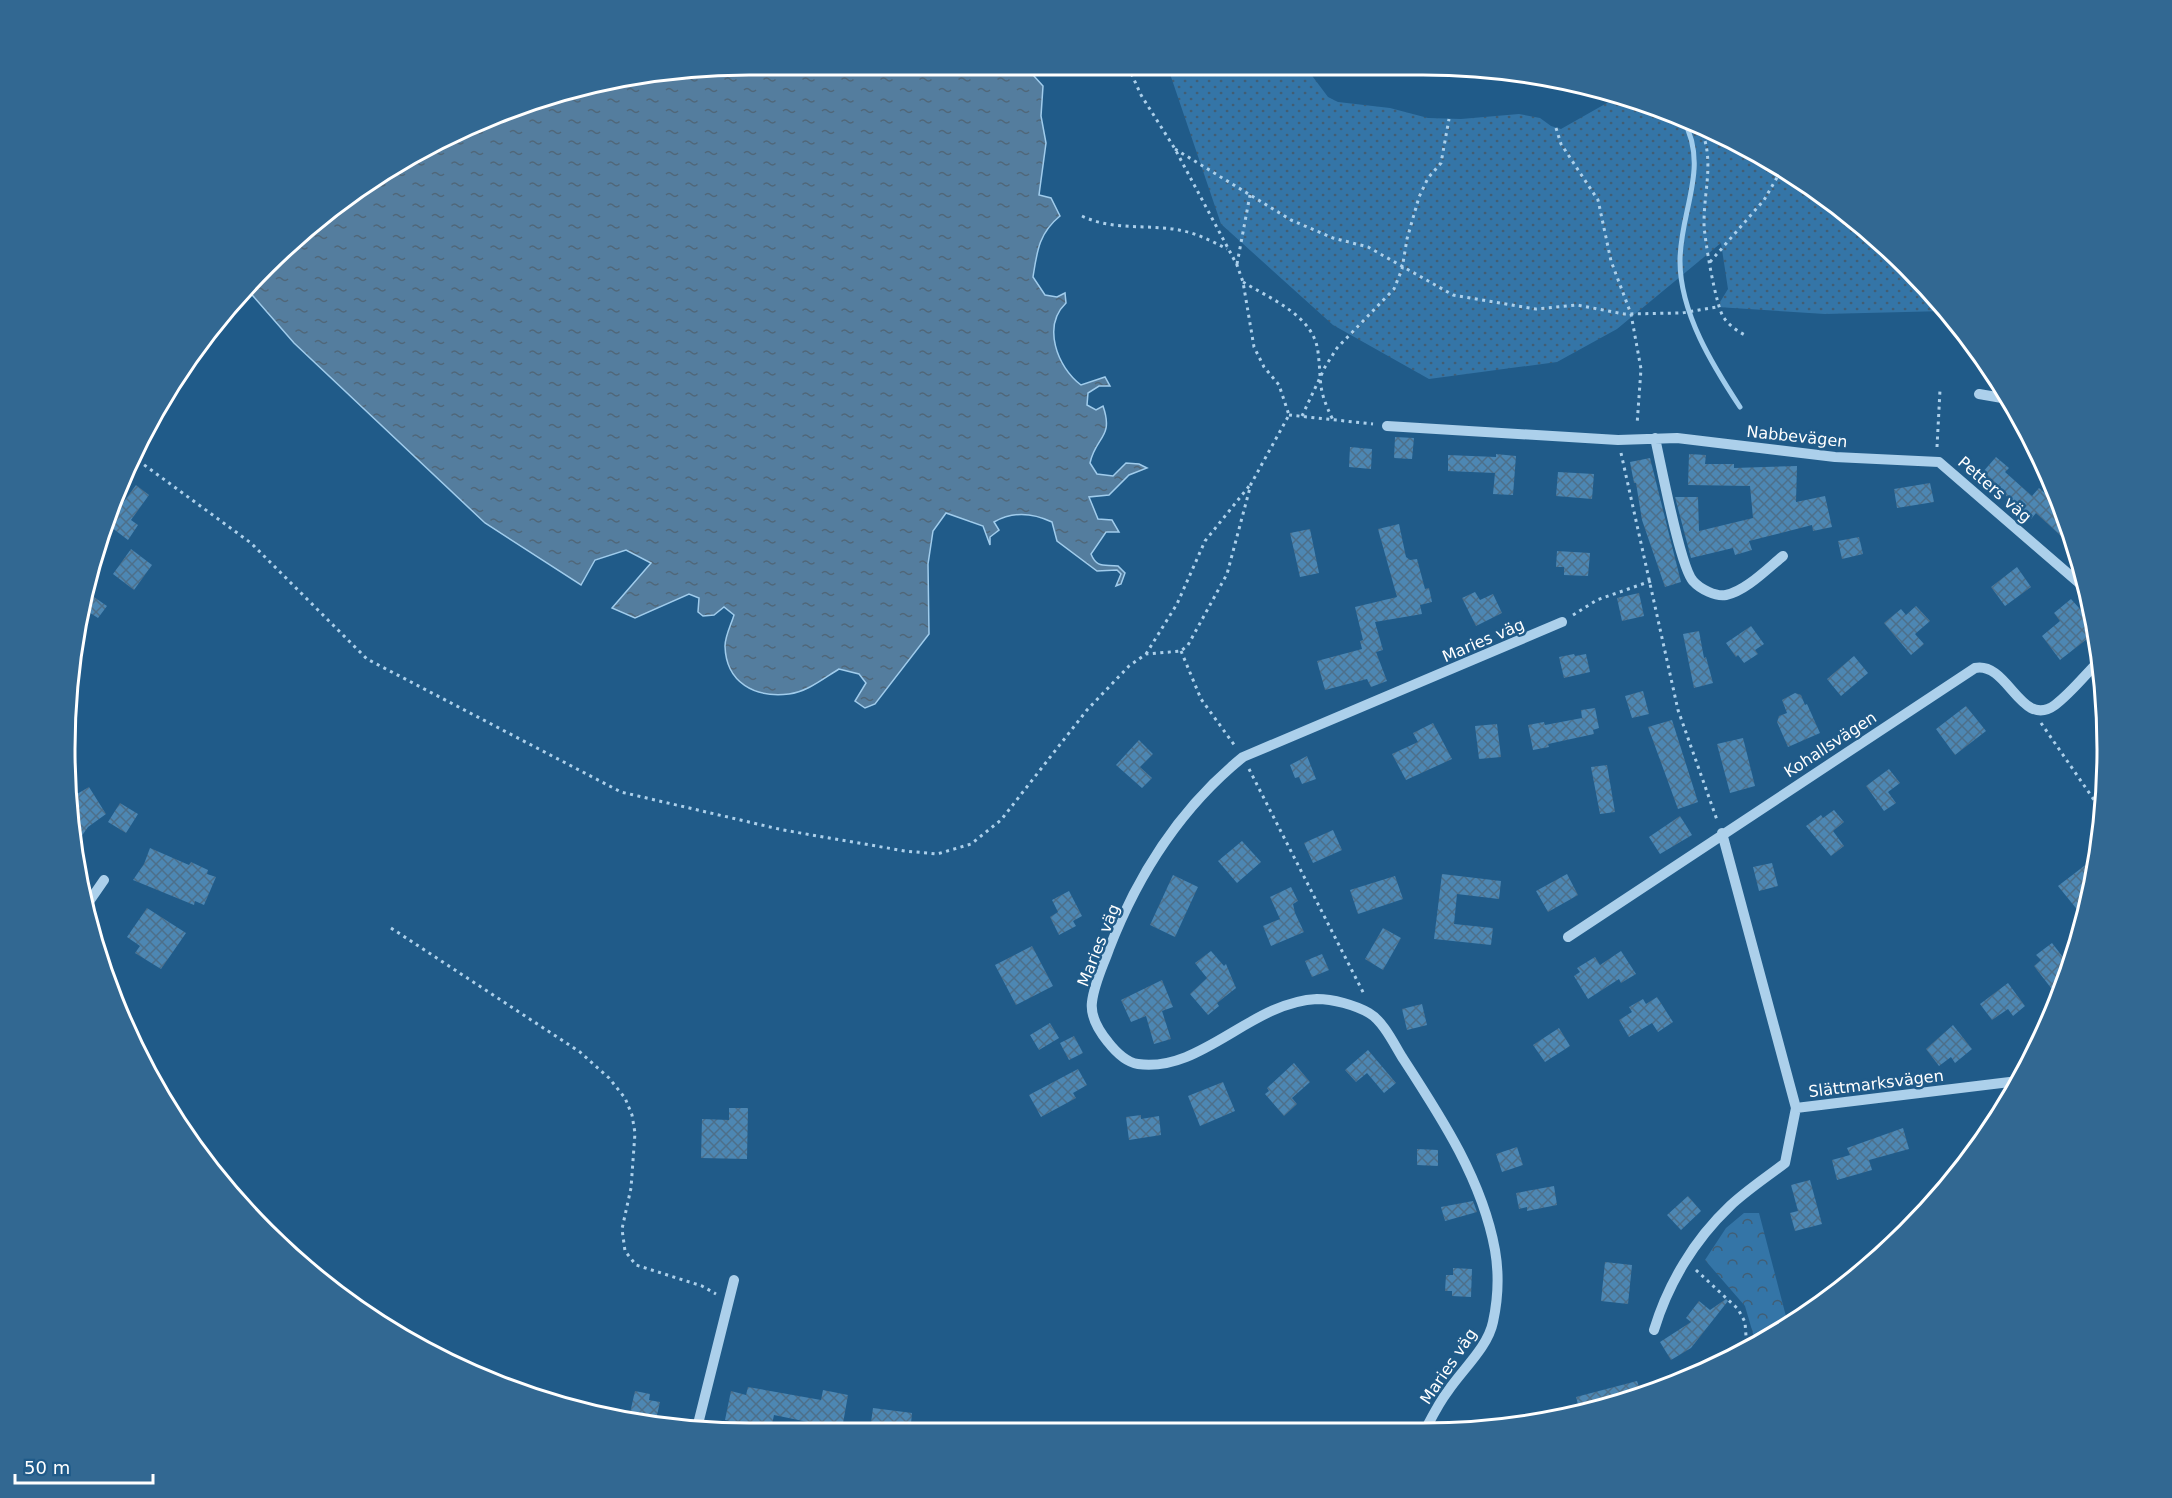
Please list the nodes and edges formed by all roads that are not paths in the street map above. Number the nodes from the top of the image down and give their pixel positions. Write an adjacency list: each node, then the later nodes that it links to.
1 (1979, 394): 2 (street)
2 (1997, 397)
3 (1387, 426): 4 (street, Nabbevägen)
4 (1655, 438): 5 (street, Nabbevägen); 6 (street)
5 (1936, 461): 7 (street, Petters väg)
6 (1783, 556)
7 (2075, 580)
8 (1562, 622): 19 (street, Maries väg)
9 (2092, 668): 10 (street, Kohallsvägen)
10 (1722, 833): 13 (street, Kohallsvägen); 15 (street)
11 (104, 880): 12 (street)
12 (92, 897)
13 (1568, 938)
14 (2009, 1082): 15 (street, Slättmarksvägen)
15 (1796, 1108): 17 (street, Slättmarksvägen)
16 (734, 1280): 18 (street)
17 (1654, 1330)
18 (699, 1421)
19 (1429, 1423)

